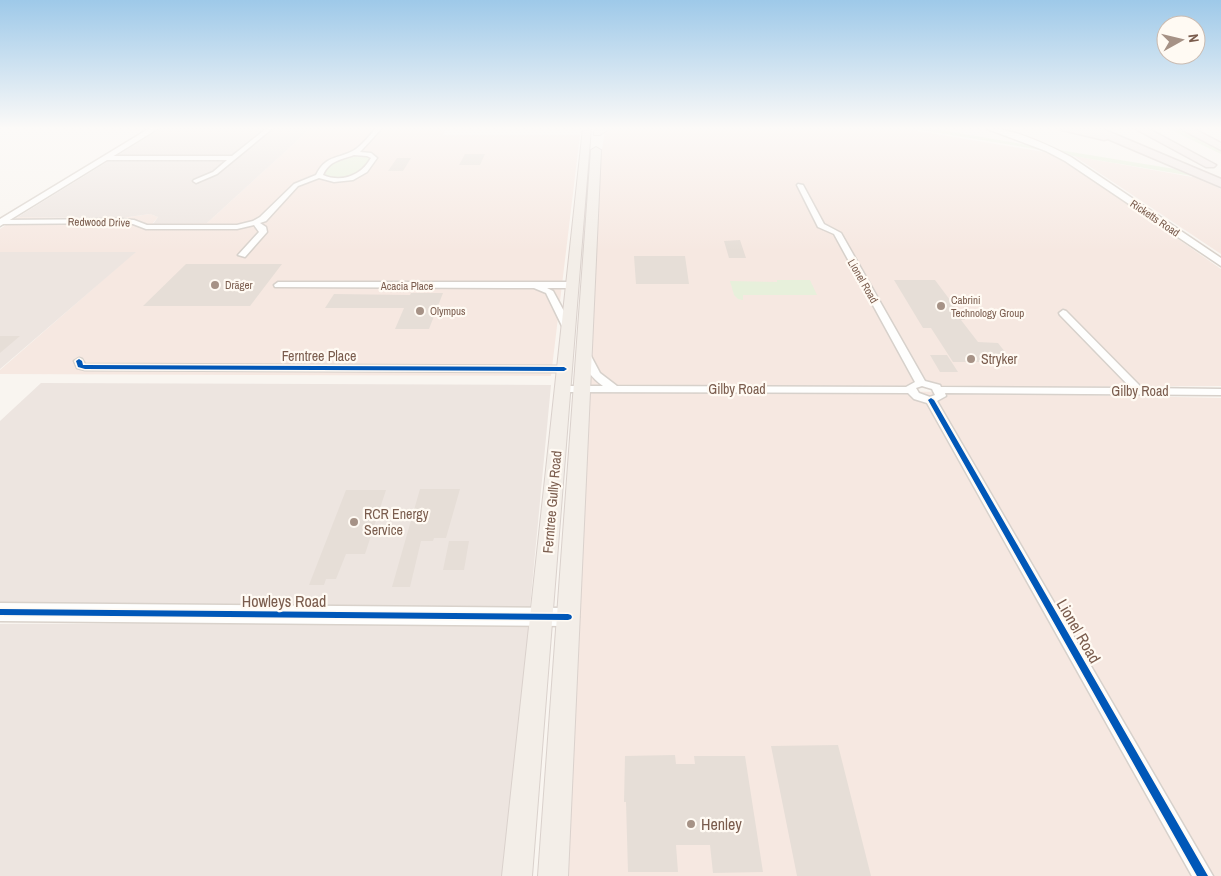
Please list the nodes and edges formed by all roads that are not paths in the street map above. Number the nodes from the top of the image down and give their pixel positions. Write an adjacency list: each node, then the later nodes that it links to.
1 (88, 169): 13 (street)
2 (221, 169): 9 (street)
3 (326, 169): 8 (street)
4 (367, 169): 8 (street)
5 (590, 169): 12 (main road, Ferntree Gully Road)
6 (1083, 169): 16 (street, Ricketts Road)
7 (1187, 169): 10 (highway)
8 (322, 177): 14 (street)
9 (196, 181)
10 (1221, 183)
11 (800, 185): 25 (street, Lionel Road)
12 (587, 193): 18 (main road, Ferntree Gully Road); 22 (main road, Ferntree Gully Road)
13 (1, 222): 14 (street, Redwood Drive)
14 (255, 223): 15 (street)
15 (242, 255)
16 (1221, 263)
17 (278, 285): 19 (street, Acacia Place)
18 (572, 285): 19 (street, Acacia Place); 21 (main road, Ferntree Gully Road)
19 (536, 287): 21 (street)
20 (1063, 313): 28 (street)
21 (568, 328): 24 (main road, Ferntree Gully Road)
22 (584, 346): 24 (main road, Ferntree Gully Road); 26 (street)
23 (79, 361): 24 (street, Ferntree Place)
24 (569, 382): 26 (street, Gilby Road); 32 (main road, Ferntree Gully Road); 33 (main road, Ferntree Gully Road)
25 (921, 383): 27 (street); 30 (street)
26 (615, 389): 27 (street, Gilby Road)
27 (911, 390): 30 (street)
28 (1139, 391): 29 (street, Gilby Road); 30 (street, Gilby Road)
29 (1221, 392)
30 (935, 395): 36 (street, Lionel Road)
31 (0, 612): 32 (street, Howleys Road)
32 (542, 616): 33 (street, Howleys Road); 34 (main road, Ferntree Gully Road)
33 (568, 617): 35 (main road, Ferntree Gully Road)
34 (517, 876)
35 (553, 876)
36 (1203, 876)

